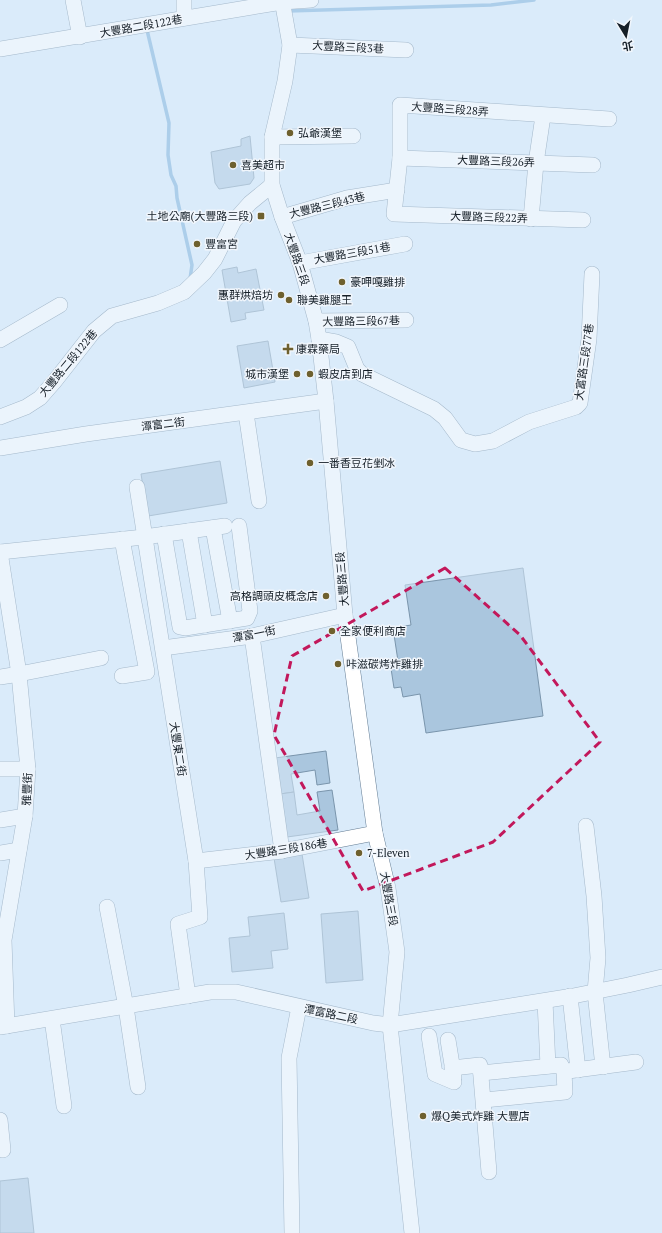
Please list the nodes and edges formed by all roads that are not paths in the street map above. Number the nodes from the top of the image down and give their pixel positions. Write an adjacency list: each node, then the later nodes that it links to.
1 (73, 0): 6 (street)
2 (184, 0): 5 (street)
3 (311, 0): 4 (street, 大豐路二段122巷)
4 (282, 1): 5 (street, 大豐路二段122巷); 7 (street, 大豐路三段)
5 (184, 18): 6 (street, 大豐路二段122巷)
6 (80, 37): 8 (street, 大豐路二段122巷)
7 (290, 44): 9 (street, 大豐路三段3巷); 13 (street, 大豐路三段)
8 (0, 49)
9 (406, 50)
10 (543, 116): 11 (street, 大豐路三段28弄); 14 (street, 大豐路三段28弄); 15 (street)
11 (609, 119)
12 (353, 136): 13 (street)
13 (272, 137): 17 (street, 大豐路三段)
14 (400, 158): 15 (street, 大豐路三段26弄); 18 (street, 大豐路三段28弄)
15 (536, 163): 16 (street, 大豐路三段26弄); 21 (street)
16 (593, 165)
17 (272, 185): 20 (street, 大豐路三段); 33 (street, 大豐路二段122巷)
18 (396, 190): 19 (street, 大豐路三段28弄); 20 (street, 大豐路三段43巷)
19 (394, 214): 21 (street, 大豐路三段22弄)
20 (282, 217): 24 (street, 大豐路三段)
21 (531, 219): 22 (street, 大豐路三段22弄)
22 (583, 220)
23 (405, 244): 24 (street, 大豐路三段51巷)
24 (300, 263): 28 (street, 大豐路三段)
25 (592, 274): 29 (street, 大富路三段77巷)
26 (60, 305): 30 (street)
27 (406, 320): 28 (street, 大豐路三段67巷)
28 (316, 322): 29 (street, 大豐路三段)
29 (319, 339): 31 (street, 大豐路三段)
30 (0, 340)
31 (326, 401): 32 (street, 潭富二街); 44 (street, 大豐路三段)
32 (246, 413): 34 (street, 潭富二街); 36 (street)
33 (0, 417)
34 (0, 448)
35 (137, 486): 40 (street, 大豐東二街)
36 (259, 501)
37 (226, 527): 38 (street); 45 (street); 45 (street)
38 (189, 531): 39 (street); 46 (street)
39 (164, 534): 40 (street); 46 (street)
40 (144, 537): 41 (street); 48 (street, 大豐東二街)
41 (122, 539): 42 (street); 52 (street)
42 (0, 552): 43 (street, 雅豐街)
43 (3, 588): 50 (street, 雅豐街)
44 (345, 615): 47 (street, 潭富一街); 58 (street, 大豐路三段)
45 (230, 621): 46 (street)
46 (205, 625)
47 (252, 636): 48 (street, 潭富一街); 60 (street)
48 (163, 648): 62 (street, 大豐東二街)
49 (101, 658): 50 (street)
50 (19, 674): 51 (street); 54 (street, 雅豐街)
51 (0, 676)
52 (122, 676)
53 (0, 769): 54 (street)
54 (28, 769): 55 (street, 雅豐街)
55 (25, 816): 56 (street); 59 (street, 雅豐街)
56 (0, 820)
57 (586, 826): 65 (street)
58 (375, 833): 60 (street, 大豐路三段186巷); 72 (street, 大豐路三段)
59 (19, 850): 61 (street); 73 (street, 雅豐街)
60 (282, 851): 62 (street, 大豐路三段186巷)
61 (0, 853)
62 (196, 861): 66 (street, 大豐東二街)
63 (108, 907): 69 (street)
64 (662, 977): 65 (street, 潭富路二段)
65 (595, 992): 67 (street, 潭富路二段); 78 (street)
66 (188, 996): 69 (street, 潭富路二段); 70 (street, 潭富路二段)
67 (570, 996): 68 (street, 潭富路二段); 80 (street)
68 (545, 1001): 72 (street, 潭富路二段); 77 (street)
69 (126, 1007): 71 (street, 潭富路二段); 82 (street)
70 (299, 1007): 72 (street, 潭富路二段); 88 (street)
71 (52, 1019): 73 (street, 潭富路二段); 84 (street)
72 (390, 1025): 89 (street, 大豐路三段)
73 (4, 1027)
74 (430, 1036): 79 (street)
75 (448, 1040): 79 (street)
76 (636, 1062): 78 (street)
77 (548, 1066): 80 (street); 81 (street)
78 (603, 1066): 80 (street)
79 (452, 1068): 81 (street)
80 (571, 1071): 83 (street)
81 (481, 1073): 83 (street)
82 (138, 1087)
83 (484, 1100): 87 (street)
84 (64, 1106)
85 (0, 1120): 86 (street)
86 (3, 1150)
87 (489, 1172)
88 (292, 1233)
89 (412, 1233)

